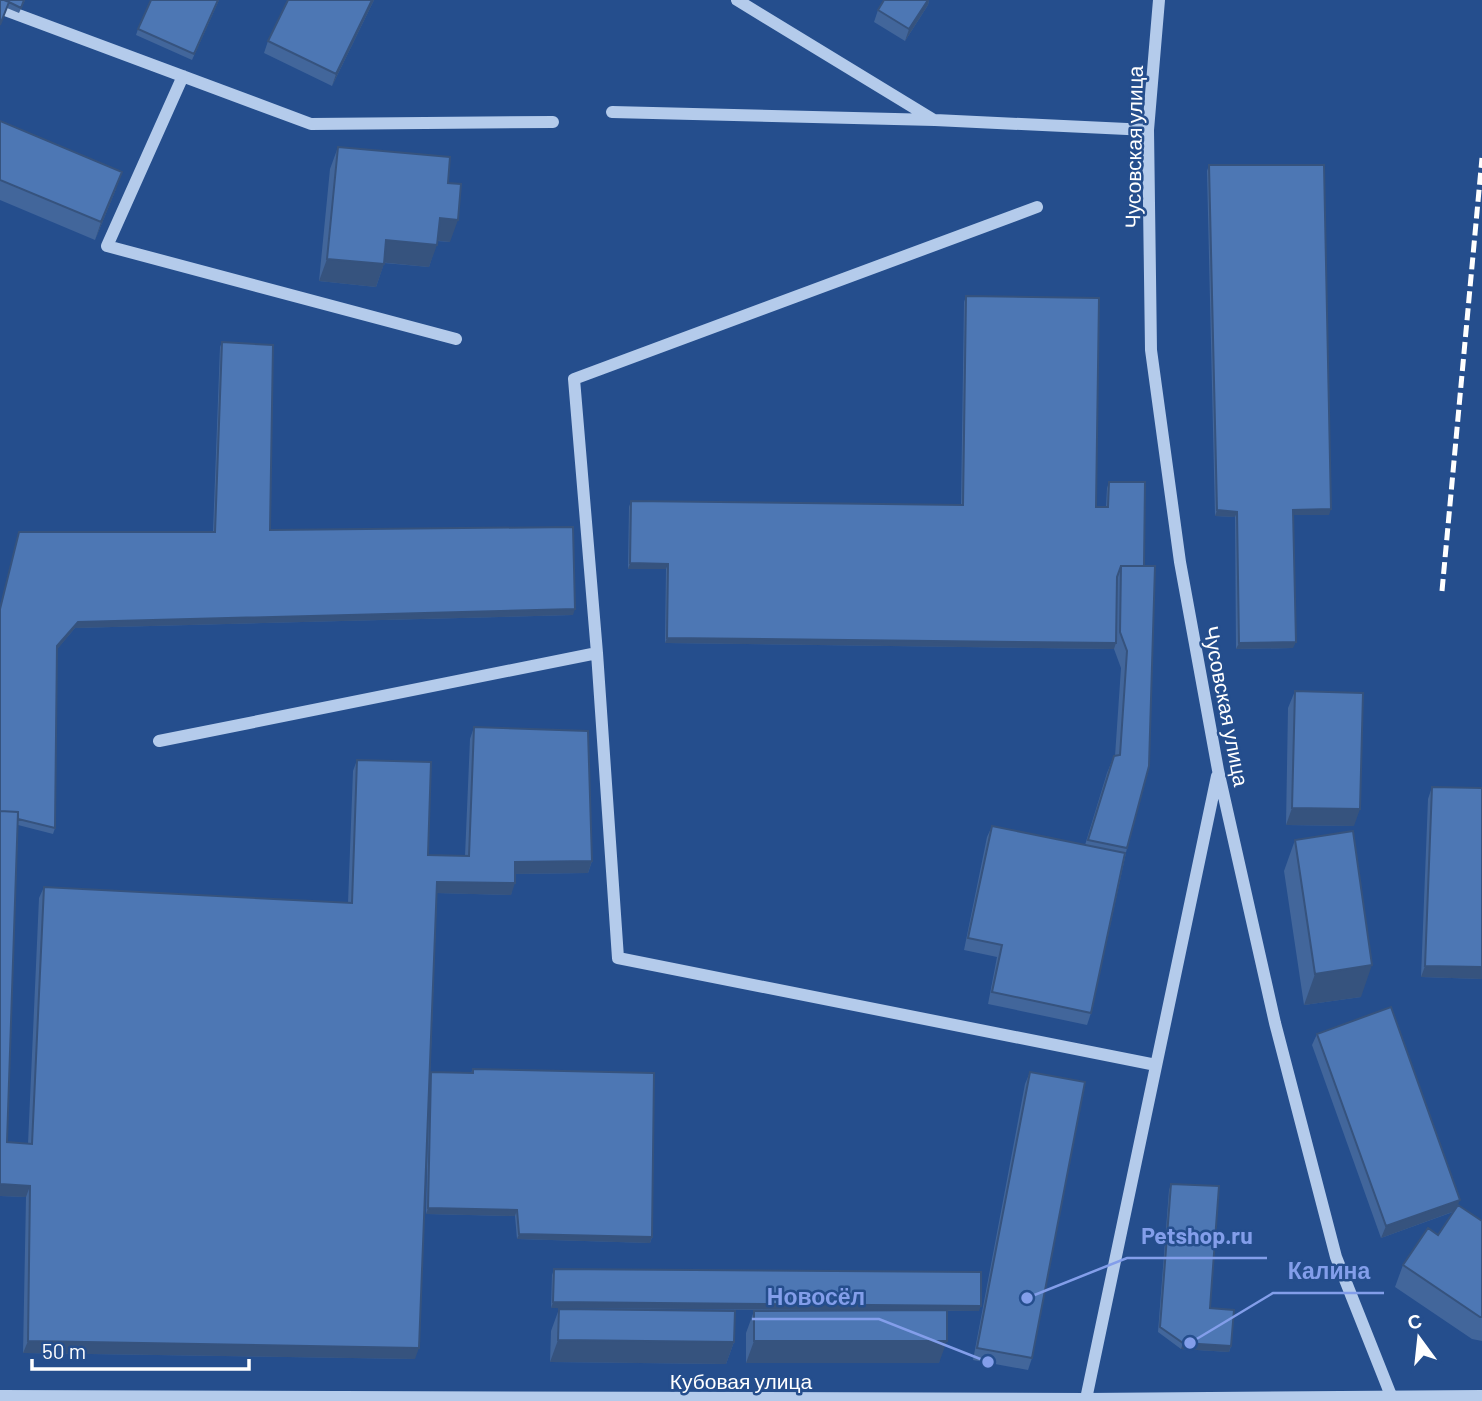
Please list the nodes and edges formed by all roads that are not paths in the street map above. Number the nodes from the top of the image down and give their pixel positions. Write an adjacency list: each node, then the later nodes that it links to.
1 (737, 0): 6 (street)
2 (1159, 0): 8 (street, Чусовская улица)
3 (0, 8): 4 (street)
4 (183, 76): 7 (street); 10 (street)
5 (612, 112): 6 (street)
6 (934, 120): 8 (street)
7 (553, 122)
8 (1149, 130): 13 (street, Чусовская улица)
9 (1037, 208): 11 (street)
10 (456, 340)
11 (597, 653): 12 (street); 14 (street)
12 (159, 741)
13 (1218, 770): 14 (street); 17 (street, Чусовская улица)
14 (1156, 1065): 20 (street)
15 (0, 1396): 18 (street, Кубовая улица)
16 (1482, 1396): 17 (street, Кубовая улица)
17 (1391, 1398): 20 (street, Кубовая улица)
18 (79, 1399): 19 (street, Кубовая улица)
19 (163, 1399): 21 (street, Кубовая улица)
20 (1086, 1399): 22 (street, Кубовая улица)
21 (574, 1400): 22 (street, Кубовая улица)
22 (729, 1400)

